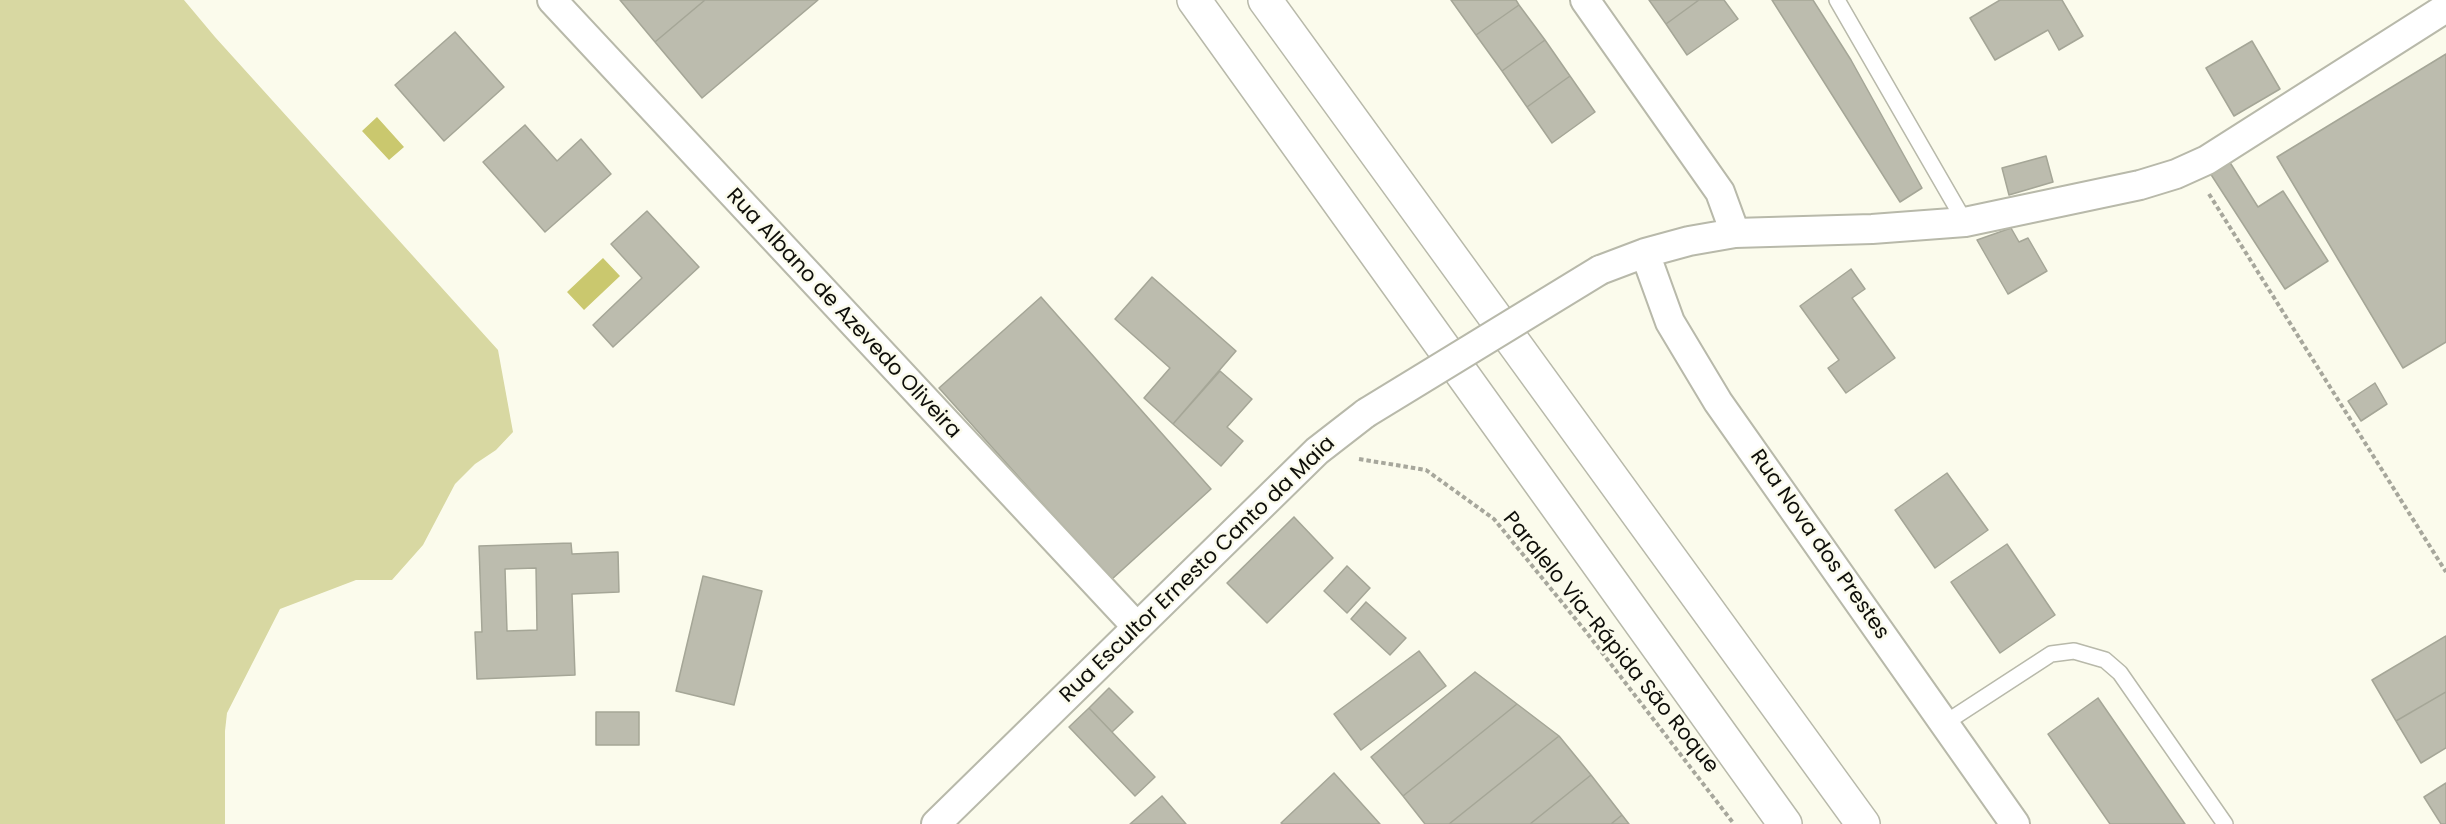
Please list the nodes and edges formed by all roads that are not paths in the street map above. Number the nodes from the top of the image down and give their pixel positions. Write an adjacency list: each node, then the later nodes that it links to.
1 (552, 0): 10 (street, Rua Albano de Azevedo Oliveira)
2 (1194, 0): 13 (highway)
3 (1265, 0): 14 (highway)
4 (1585, 0): 8 (street)
5 (1837, 0): 7 (lane)
6 (2446, 9): 7 (street, Rua Escultor Ernesto Canto da Maia)
7 (1965, 222): 8 (street, Rua Escultor Ernesto Canto da Maia)
8 (1735, 233): 9 (street, Rua Escultor Ernesto Canto da Maia)
9 (1645, 253): 10 (street, Rua Escultor Ernesto Canto da Maia, bridge); 11 (street, Rua Nova dos Prestes)
10 (1137, 627): 12 (street, Rua Escultor Ernesto Canto da Maia)
11 (1945, 723): 15 (street, Rua Nova dos Prestes); 16 (lane)
12 (936, 824)
13 (1785, 824)
14 (1863, 824)
15 (2015, 824)
16 (2225, 824)

